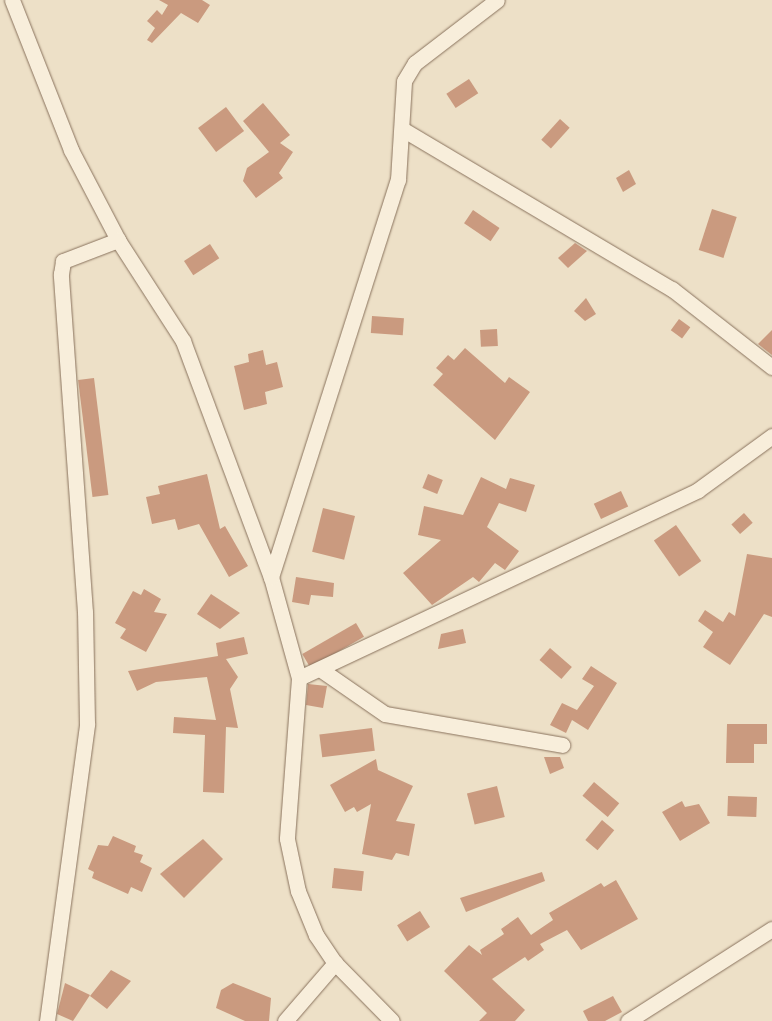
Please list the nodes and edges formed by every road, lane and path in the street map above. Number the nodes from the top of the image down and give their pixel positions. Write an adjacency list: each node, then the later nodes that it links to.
1 (12, 0): 4 (street)
2 (497, 0): 3 (street)
3 (402, 129): 5 (street); 7 (street)
4 (118, 240): 7 (street); 13 (street)
5 (772, 367)
6 (772, 436): 8 (street)
7 (271, 577): 9 (street)
8 (320, 669): 9 (street); 10 (street)
9 (299, 678): 12 (street)
10 (562, 745)
11 (772, 929): 16 (street)
12 (335, 963): 14 (street); 15 (street)
13 (47, 1021)
14 (285, 1021)
15 (392, 1021)
16 (628, 1021)

